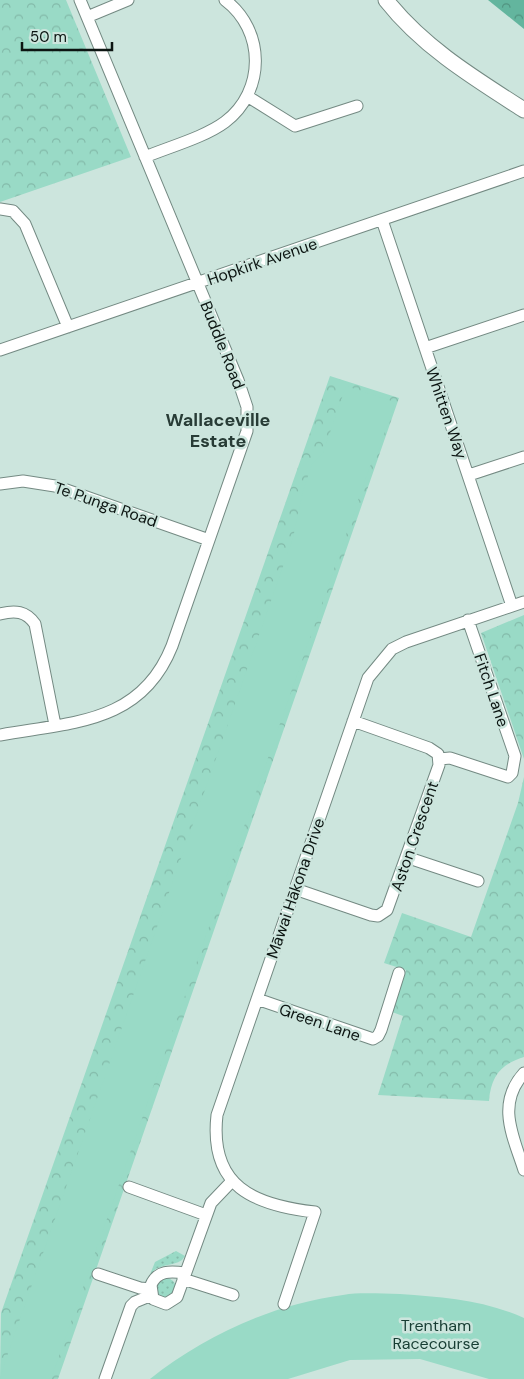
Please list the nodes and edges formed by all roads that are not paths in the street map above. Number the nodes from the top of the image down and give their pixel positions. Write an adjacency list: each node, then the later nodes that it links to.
1 (80, 0): 5 (street, Buddle Road)
2 (128, 0): 5 (street)
3 (225, 0): 6 (street)
4 (386, 0): 8 (street)
5 (87, 17): 9 (street, Buddle Road)
6 (247, 96): 7 (street); 9 (street)
7 (357, 106)
8 (524, 110)
9 (145, 157): 13 (street, Buddle Road)
10 (524, 171): 12 (street, Hopkirk Avenue)
11 (0, 209): 15 (street)
12 (382, 220): 13 (street, Hopkirk Avenue); 16 (street, Whitten Way)
13 (198, 283): 15 (street, Hopkirk Avenue); 21 (street, Buddle Road)
14 (524, 315): 16 (street)
15 (68, 327): 17 (street, Hopkirk Avenue)
16 (425, 348): 19 (street, Whitten Way)
17 (0, 350)
18 (524, 457): 19 (street)
19 (469, 475): 23 (street, Whitten Way)
20 (0, 484): 21 (street, Te Punga Road)
21 (209, 540): 27 (street, Buddle Road)
22 (524, 602): 23 (street, Māwai Hākona Drive)
23 (512, 606): 25 (street, Māwai Hākona Drive)
24 (0, 614): 27 (street)
25 (468, 620): 26 (street, Māwai Hākona Drive); 29 (street, Fitch Lane)
26 (353, 721): 29 (street, Aston Crescent); 32 (street, Māwai Hākona Drive)
27 (55, 725): 28 (street, Buddle Road)
28 (0, 735)
29 (440, 760): 30 (street, Aston Crescent)
30 (406, 857): 31 (street); 32 (street, Aston Crescent)
31 (478, 881)
32 (295, 889): 34 (street, Māwai Hākona Drive)
33 (399, 973): 34 (street, Green Lane)
34 (257, 999): 37 (street, Māwai Hākona Drive)
35 (524, 1073): 36 (street)
36 (524, 1170)
37 (232, 1181): 39 (street); 44 (street, Māwai Hākona Drive)
38 (129, 1187): 39 (street)
39 (206, 1214): 41 (street)
40 (98, 1274): 42 (street)
41 (184, 1276): 42 (street); 42 (street); 43 (street)
42 (151, 1292): 45 (street)
43 (233, 1296)
44 (284, 1304)
45 (105, 1379)

